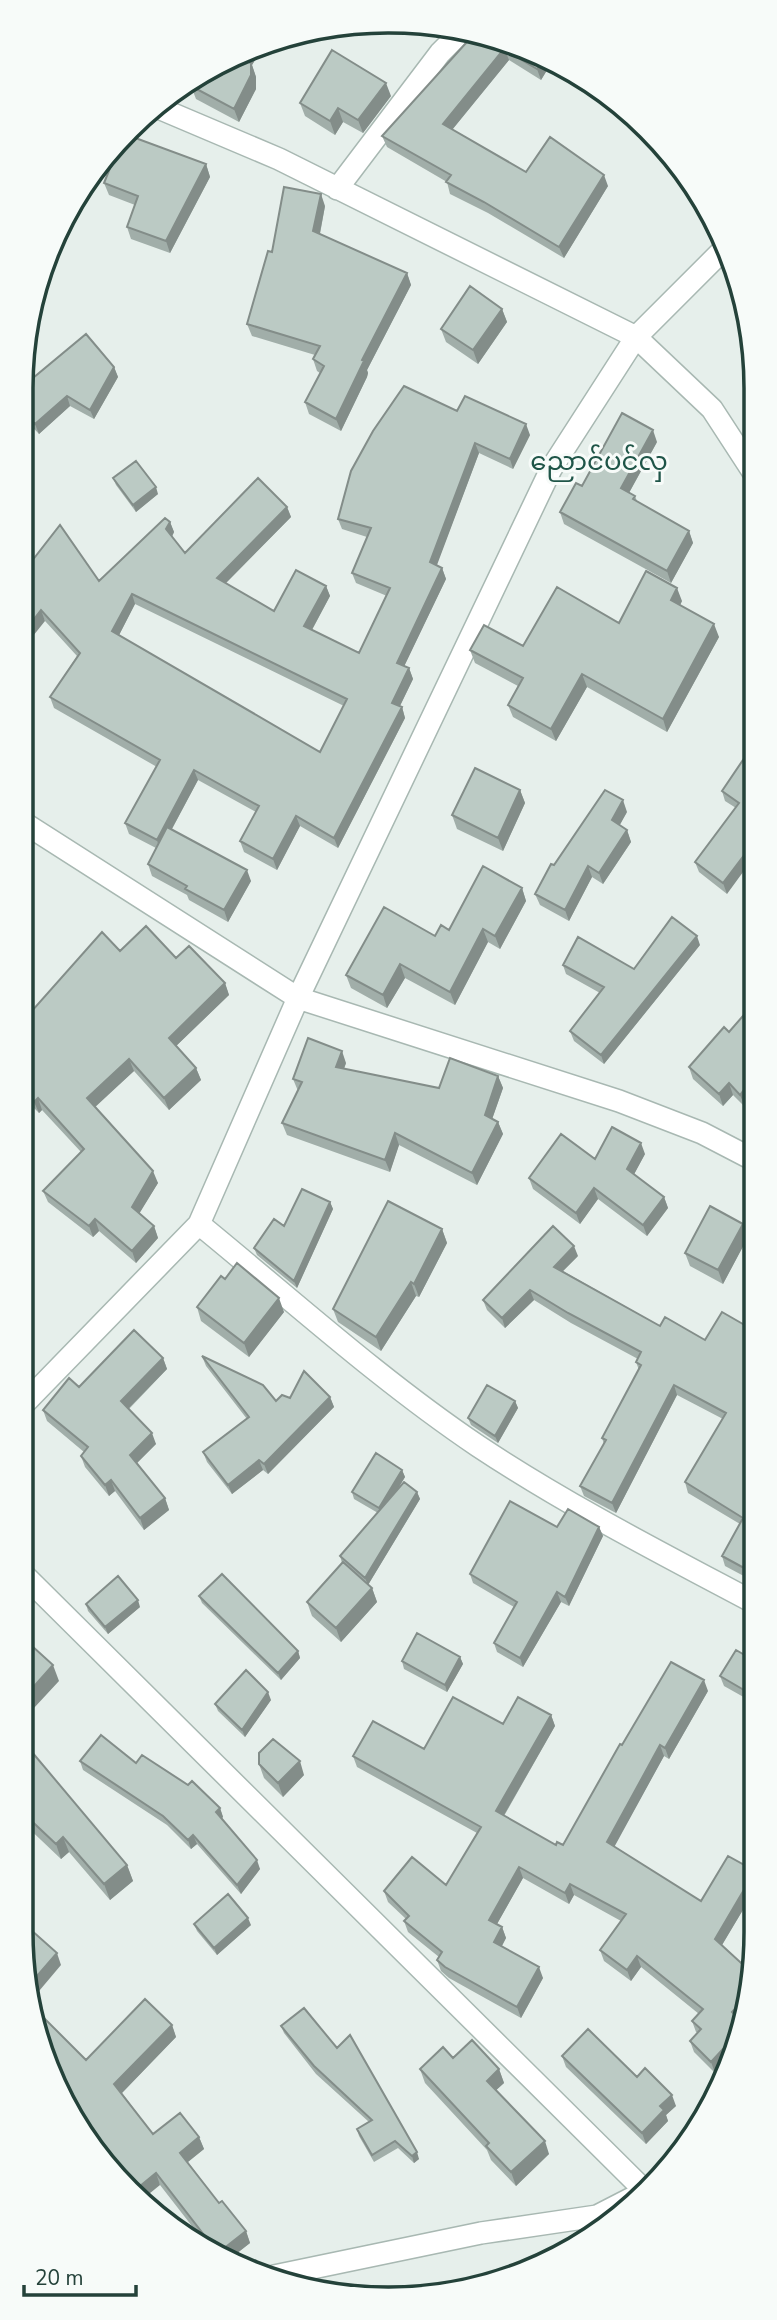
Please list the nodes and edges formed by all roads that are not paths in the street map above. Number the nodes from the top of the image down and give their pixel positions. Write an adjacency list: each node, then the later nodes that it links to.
1 (454, 39): 3 (street)
2 (167, 111): 3 (street)
3 (337, 189): 5 (street)
4 (718, 255): 5 (street)
5 (636, 337): 6 (street); 8 (street)
6 (744, 458)
7 (33, 829): 8 (street)
8 (298, 998): 9 (street); 10 (street)
9 (744, 1155)
10 (199, 1224): 11 (street); 13 (street)
11 (33, 1394)
12 (33, 1584): 14 (street)
13 (744, 1597)
14 (638, 2184)
15 (609, 2210): 16 (street)
16 (290, 2273)

